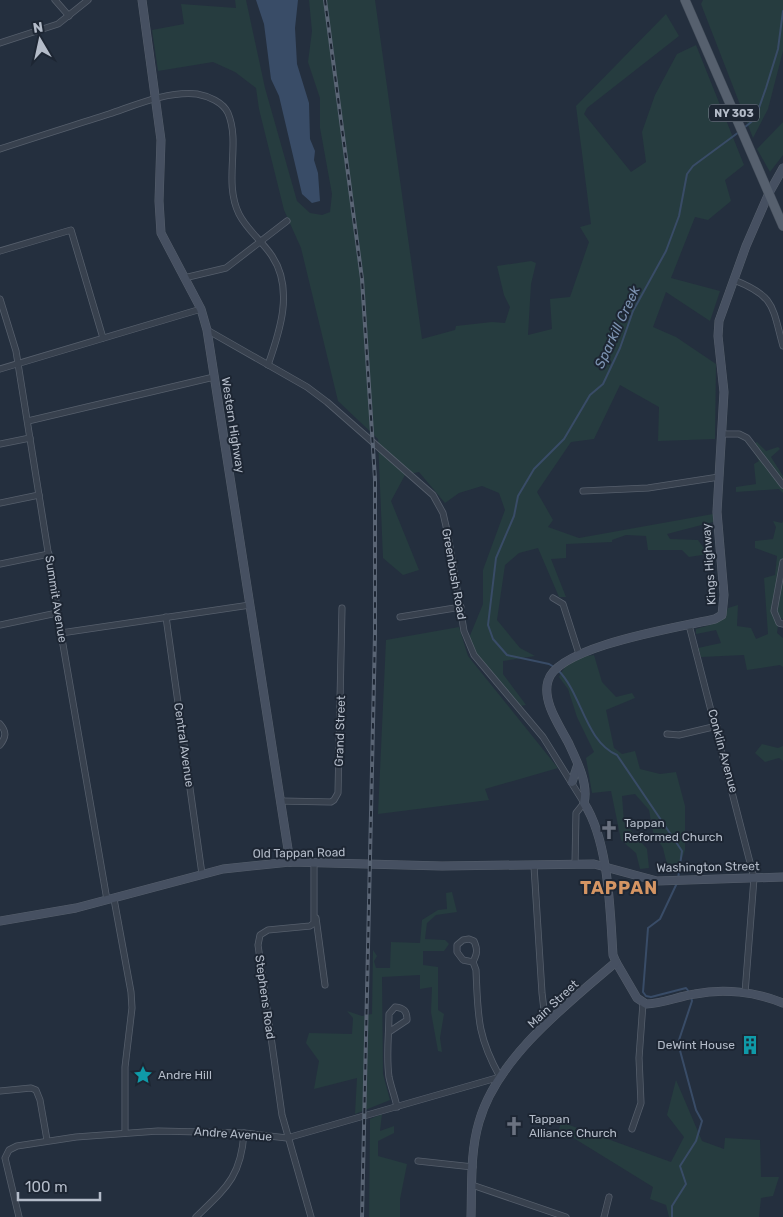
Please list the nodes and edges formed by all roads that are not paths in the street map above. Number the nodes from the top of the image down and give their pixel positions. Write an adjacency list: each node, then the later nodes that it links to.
1 (55, 0): 5 (street)
2 (88, 0): 5 (street)
3 (142, 0): 7 (street, Western Highway)
4 (685, 0): 10 (main road, NY 303)
5 (69, 16): 6 (street)
6 (0, 43)
7 (156, 99): 8 (street); 13 (street); 15 (street, Western Highway)
8 (0, 149)
9 (783, 168): 10 (street, Kings Highway)
10 (769, 193): 12 (main road, NY 303); 16 (street, Kings Highway)
11 (286, 221): 13 (street)
12 (783, 226)
13 (260, 242): 15 (street); 23 (street)
14 (0, 251): 20 (street)
15 (184, 278): 18 (street, Western Highway)
16 (734, 280): 21 (street); 27 (street, Kings Highway)
17 (0, 299): 22 (street, Summit Avenue)
18 (201, 310): 19 (street, Western Highway); 20 (street)
19 (207, 330): 23 (street, Greenbush Road); 25 (street, Western Highway)
20 (103, 338): 22 (street)
21 (783, 346)
22 (17, 364): 24 (street); 26 (street, Summit Avenue)
23 (268, 365): 41 (street, Greenbush Road)
24 (0, 369)
25 (214, 377): 26 (street); 40 (street, Western Highway)
26 (28, 421): 28 (street, Summit Avenue)
27 (722, 434): 30 (street, Kings Highway); 31 (street)
28 (30, 438): 29 (street); 33 (street, Summit Avenue)
29 (0, 444)
30 (719, 478): 32 (street); 48 (street, Kings Highway)
31 (783, 485)
32 (583, 491)
33 (39, 496): 34 (street); 35 (street, Summit Avenue)
34 (0, 504)
35 (49, 554): 37 (street); 43 (street, Summit Avenue)
36 (783, 562): 39 (street)
37 (0, 564)
38 (553, 598): 50 (street)
39 (780, 598): 46 (street)
40 (250, 605): 44 (street); 57 (street, Western Highway)
41 (461, 607): 45 (street); 56 (street, Greenbush Road)
42 (342, 608): 57 (street, Grand Street)
43 (57, 613): 47 (street); 49 (street, Summit Avenue)
44 (166, 617): 49 (street); 64 (street, Central Avenue)
45 (400, 617)
46 (783, 624)
47 (0, 625)
48 (689, 625): 50 (street, Kings Highway); 52 (street, Conklin Avenue)
49 (60, 632): 67 (street, Summit Avenue)
50 (579, 654): 55 (street, Kings Highway)
51 (0, 724): 54 (street)
52 (717, 726): 53 (street); 66 (street, Conklin Avenue)
53 (667, 734)
54 (0, 745)
55 (577, 762): 56 (street); 58 (street, Kings Highway)
56 (572, 782): 58 (street, Greenbush Road)
57 (281, 801): 59 (street, Western Highway)
58 (584, 803): 61 (street); 63 (street, Kings Highway)
59 (290, 862): 60 (street, Old Tappan Road); 64 (street, Old Tappan Road)
60 (314, 862): 62 (street, Old Tappan Road); 68 (street)
61 (575, 864): 62 (street, Old Tappan Road); 63 (street, Old Tappan Road)
62 (534, 866): 76 (street)
63 (605, 866): 66 (street, Washington Street); 71 (street)
64 (202, 874): 67 (street, Old Tappan Road)
65 (783, 877): 66 (street, Washington Street)
66 (754, 878): 73 (street, Conklin Avenue)
67 (110, 900): 69 (street, Old Tappan Road); 82 (street)
68 (316, 917): 72 (street); 84 (street, Stephens Road)
69 (0, 921)
70 (473, 962): 78 (street)
71 (616, 962): 74 (street); 76 (street, Main Street)
72 (325, 985)
73 (745, 993): 74 (street); 75 (street)
74 (642, 1003): 81 (street)
75 (783, 1003)
76 (548, 1020): 78 (street, Main Street)
77 (389, 1032): 77 (street); 80 (street)
78 (500, 1077): 80 (street, Andre Avenue); 87 (street, Main Street)
79 (0, 1091): 85 (street)
80 (397, 1107): 84 (street, Andre Avenue)
81 (632, 1129)
82 (125, 1133): 83 (street, Andre Avenue); 85 (street, Andre Avenue)
83 (244, 1133): 84 (street, Andre Avenue); 91 (street)
84 (287, 1138): 92 (street)
85 (47, 1140): 90 (street, Andre Avenue)
86 (418, 1161): 87 (street)
87 (473, 1167): 88 (street, Main Street)
88 (472, 1185): 93 (street, Main Street); 94 (street)
89 (610, 1197): 95 (street)
90 (19, 1217)
91 (196, 1217)
92 (312, 1217)
93 (471, 1217)
94 (566, 1217)
95 (604, 1217)

